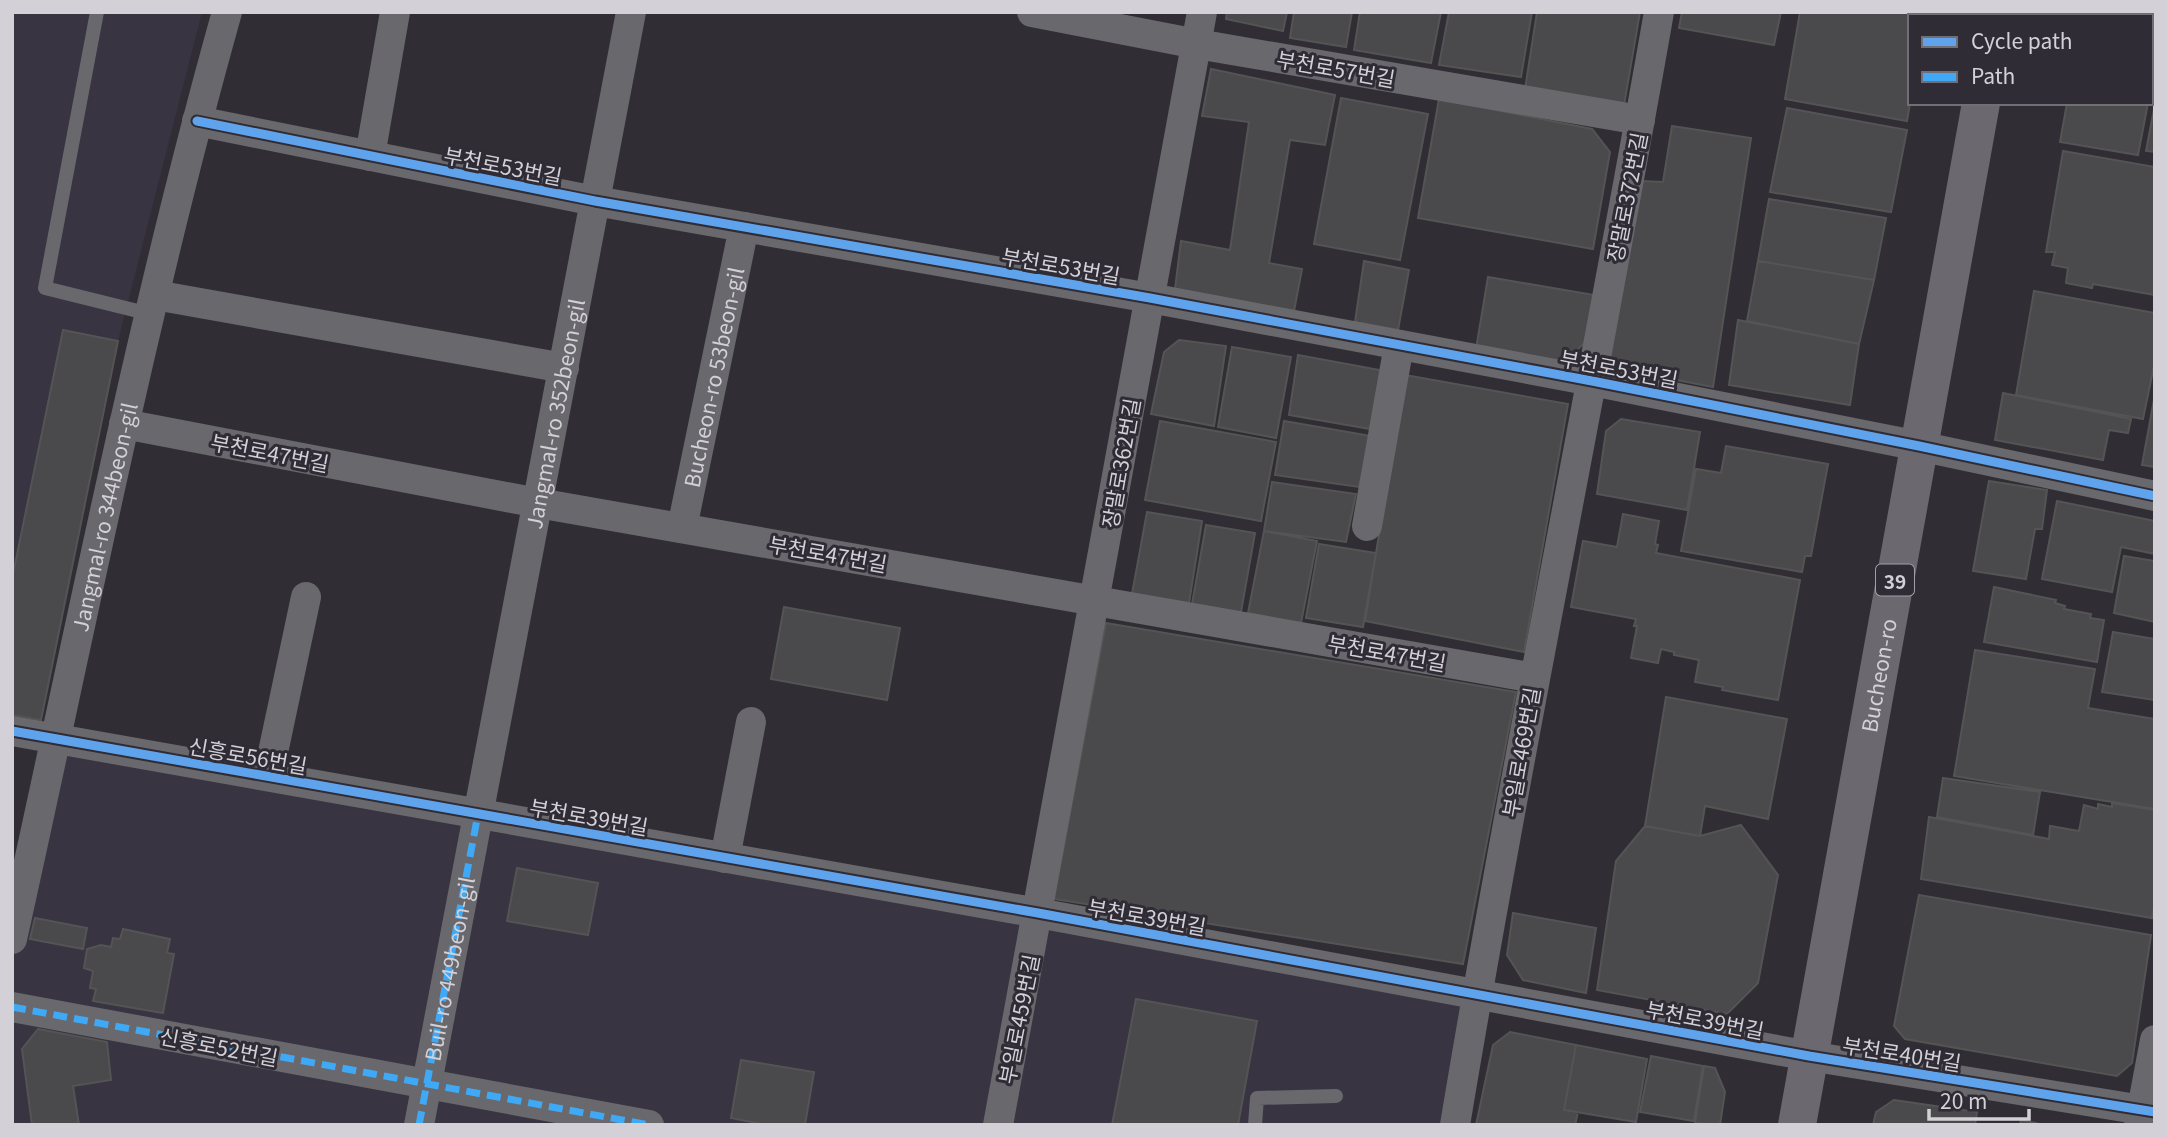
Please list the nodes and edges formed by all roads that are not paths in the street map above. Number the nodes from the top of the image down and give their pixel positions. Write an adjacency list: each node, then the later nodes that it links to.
1 (97, 12): 16 (lane)
2 (227, 12): 11 (street, Jangmal-ro 344beon-gil)
3 (395, 12): 12 (street)
4 (631, 12): 13 (street, Jangmal-ro 352beon-gil)
5 (1032, 12): 8 (street, 부천로57번길)
6 (1202, 12): 8 (street, 장말로362번길)
7 (1659, 12): 10 (street, 장말로372번길)
8 (1196, 44): 10 (street, 부천로57번길); 15 (street, 장말로362번길)
9 (1981, 105): 21 (main road, Bucheon-ro / 39)
10 (1640, 120): 19 (street, 장말로372번길)
11 (197, 121): 12 (street, 부천로53번길); 16 (street, Jangmal-ro 344beon-gil)
12 (370, 156): 13 (street, 부천로53번길)
13 (595, 201): 14 (street, 부천로53번길); 18 (street, Jangmal-ro 352beon-gil)
14 (744, 227): 15 (street, 부천로53번길); 25 (street, Bucheon-ro 53beon-gil)
15 (1150, 298): 17 (street, 부천로53번길); 27 (street, 장말로362번길)
16 (152, 305): 18 (street); 20 (street, Jangmal-ro 344beon-gil)
17 (1399, 345): 19 (street, 부천로53번길); 24 (street)
18 (564, 368): 23 (street, Jangmal-ro 352beon-gil)
19 (1592, 381): 21 (street, 부천로53번길); 28 (street, 부일로469번길)
20 (124, 424): 23 (street, 부천로47번길); 31 (street, Jangmal-ro 344beon-gil)
21 (1919, 446): 22 (street, 부천로53번길); 40 (main road, Bucheon-ro / 39)
22 (2155, 496)
23 (538, 503): 25 (street, 부천로47번길); 33 (street, Jangmal-ro 352beon-gil)
24 (1367, 526)
25 (682, 528): 27 (street, 부천로47번길)
26 (306, 597): 32 (street)
27 (1095, 600): 28 (street, 부천로47번길); 35 (street, 장말로362번길)
28 (1534, 678): 37 (street, 부일로469번길)
29 (751, 722): 34 (street)
30 (12, 731): 31 (street, 신흥로56번길)
31 (57, 739): 32 (street, 신흥로56번길); 36 (street, Jangmal-ro 344beon-gil)
32 (268, 776): 33 (street, 신흥로56번길)
33 (478, 814): 34 (street, 부천로39번길); 41 (street, Buil-ro 449beon-gil)
34 (725, 858): 35 (street, 부천로39번길)
35 (1038, 913): 37 (street, 부천로39번길); 46 (street, 부일로459번길)
36 (12, 939)
37 (1477, 994): 40 (street, 부천로39번길); 48 (street, 부일로469번길)
38 (12, 1007): 41 (street, 신흥로52번길)
39 (2155, 1040): 43 (street)
40 (1809, 1056): 43 (street, 부천로40번길); 49 (main road, Bucheon-ro / 39)
41 (427, 1085): 44 (street, Buil-ro 449beon-gil); 45 (street, 신흥로52번길)
42 (1336, 1096): 47 (lane)
43 (2145, 1115)
44 (419, 1125)
45 (649, 1125)
46 (998, 1125)
47 (1255, 1125)
48 (1455, 1125)
49 (1797, 1125)

